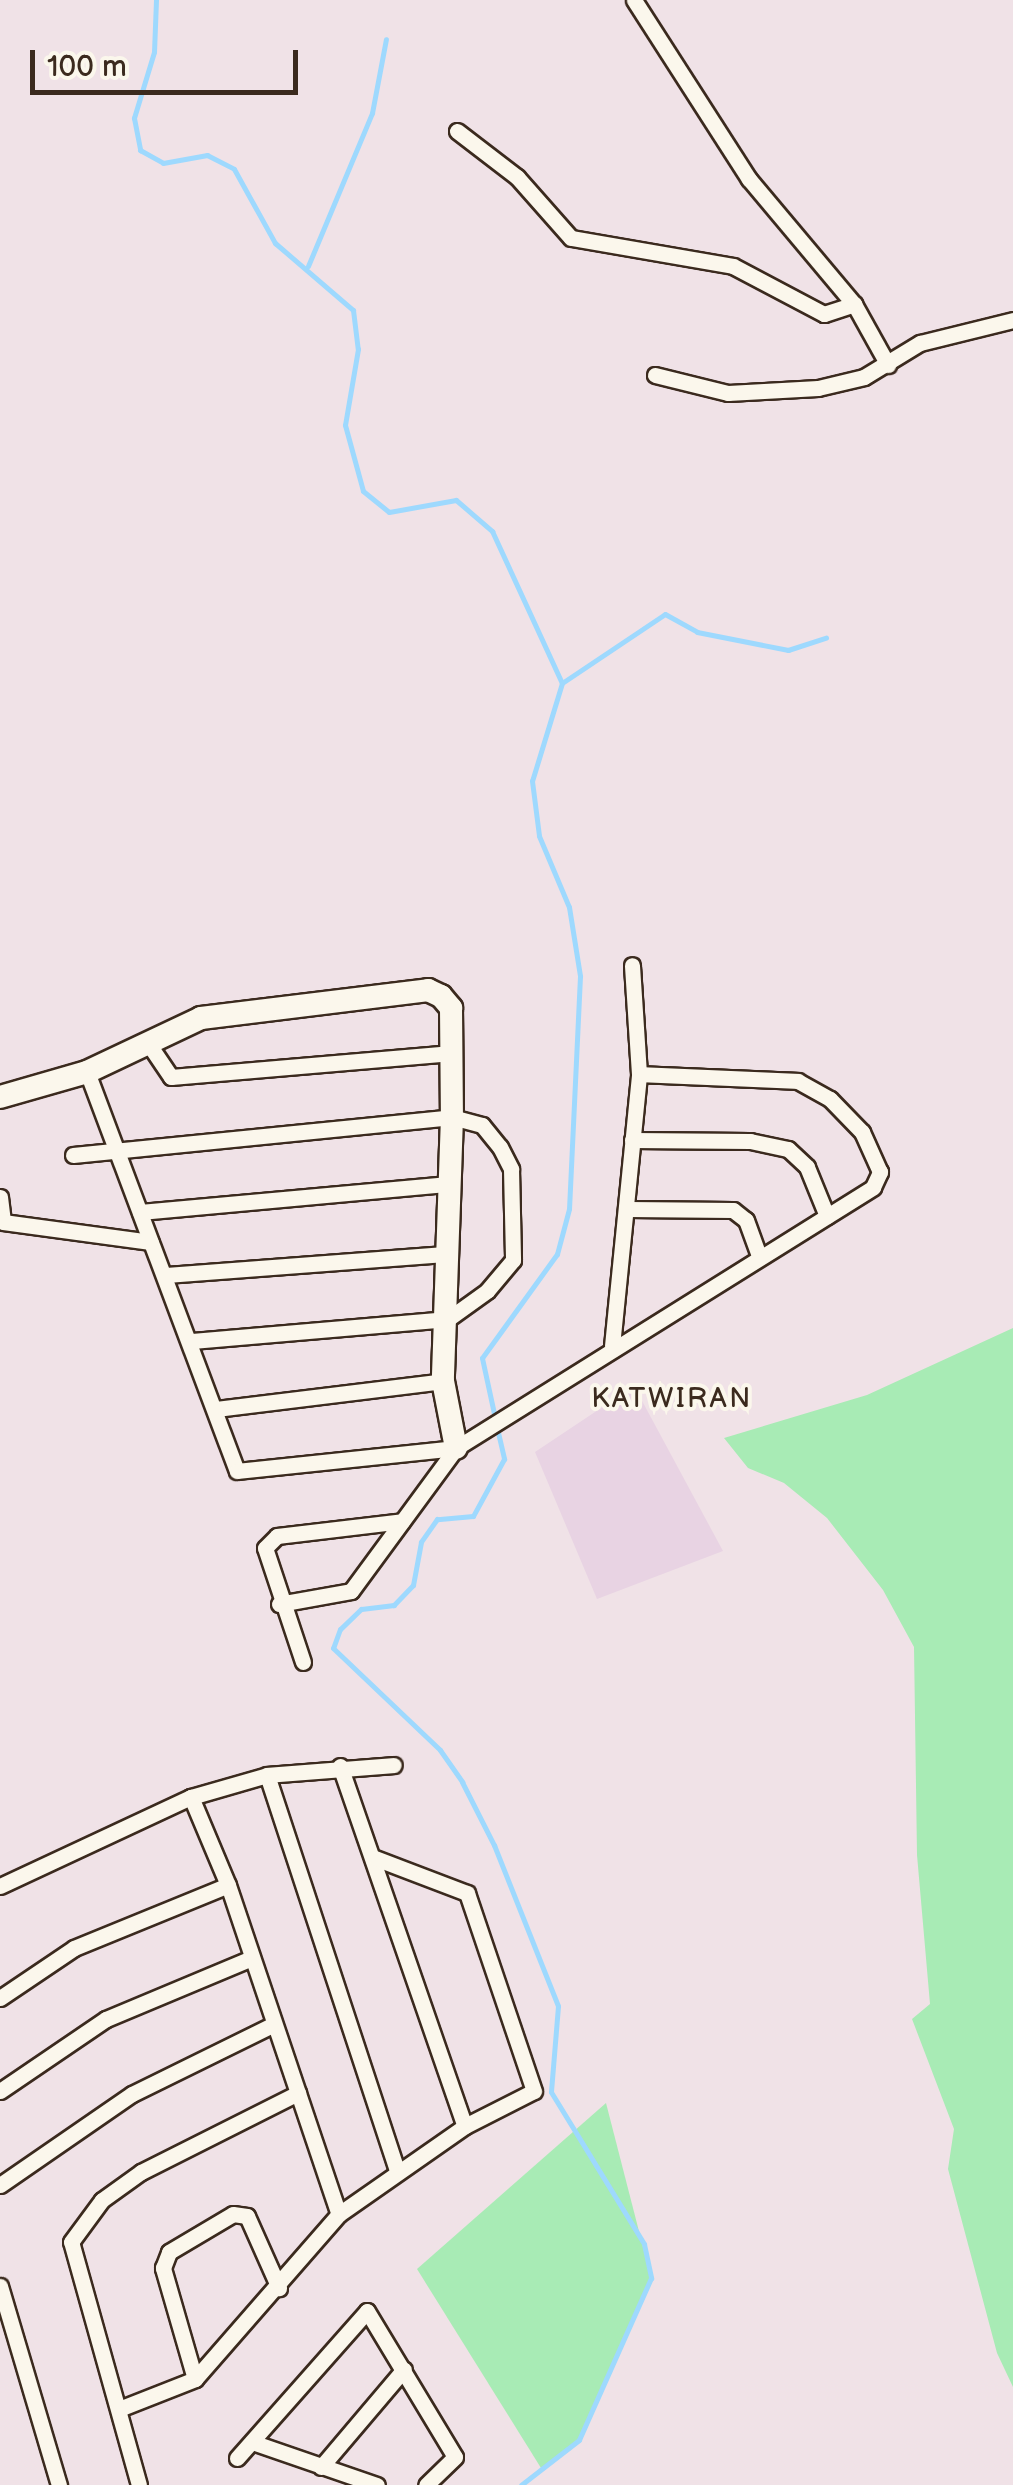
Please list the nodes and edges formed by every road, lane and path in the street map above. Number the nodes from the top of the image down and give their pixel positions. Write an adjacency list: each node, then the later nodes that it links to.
1 (634, 0): 3 (street)
2 (458, 131): 3 (street)
3 (854, 304): 5 (street)
4 (1013, 320): 5 (street)
5 (888, 365): 6 (street)
6 (655, 374)
7 (632, 966): 11 (street)
8 (148, 1043): 9 (street); 9 (street); 10 (street)
9 (452, 1054): 13 (street)
10 (86, 1072): 12 (street); 15 (street)
11 (640, 1074): 14 (street); 21 (street)
12 (0, 1097)
13 (452, 1117): 15 (street); 17 (street); 26 (street)
14 (632, 1140): 19 (street); 21 (street)
15 (116, 1154): 16 (street); 20 (street)
16 (73, 1156)
17 (450, 1184): 20 (street); 23 (street)
18 (0, 1197): 22 (street)
19 (628, 1209): 24 (street); 28 (street)
20 (140, 1212): 22 (street)
21 (827, 1216): 24 (street)
22 (151, 1242): 25 (street)
23 (448, 1254): 25 (street); 26 (street)
24 (759, 1256): 28 (street)
25 (166, 1275): 27 (street)
26 (448, 1319): 27 (street); 29 (street)
27 (192, 1341): 30 (street)
28 (612, 1346): 31 (street)
29 (443, 1381): 30 (street); 31 (street)
30 (216, 1409): 31 (street)
31 (456, 1448): 32 (street)
32 (402, 1521): 33 (street); 33 (street)
33 (279, 1604): 34 (street)
34 (303, 1662)
35 (394, 1765): 36 (street)
36 (340, 1766): 37 (street); 39 (street)
37 (267, 1775): 38 (street); 48 (street)
38 (191, 1797): 40 (street); 41 (street)
39 (375, 1858): 47 (street); 47 (street)
40 (228, 1884): 42 (street); 43 (street)
41 (0, 1886)
42 (252, 1958): 44 (street); 45 (street)
43 (0, 1998)
44 (274, 2024): 46 (street); 49 (street)
45 (0, 2090)
46 (298, 2093): 50 (street); 55 (street)
47 (465, 2126): 48 (street)
48 (397, 2170): 50 (street)
49 (0, 2185)
50 (340, 2214): 52 (street)
51 (0, 2286): 59 (street)
52 (279, 2288): 54 (street); 54 (street)
53 (404, 2369): 56 (street); 58 (street); 62 (street)
54 (195, 2379): 55 (street)
55 (119, 2409): 60 (street)
56 (252, 2442): 57 (street); 58 (street)
57 (237, 2458)
58 (322, 2466): 61 (street)
59 (59, 2485)
60 (139, 2485)
61 (377, 2485)
62 (426, 2485)

